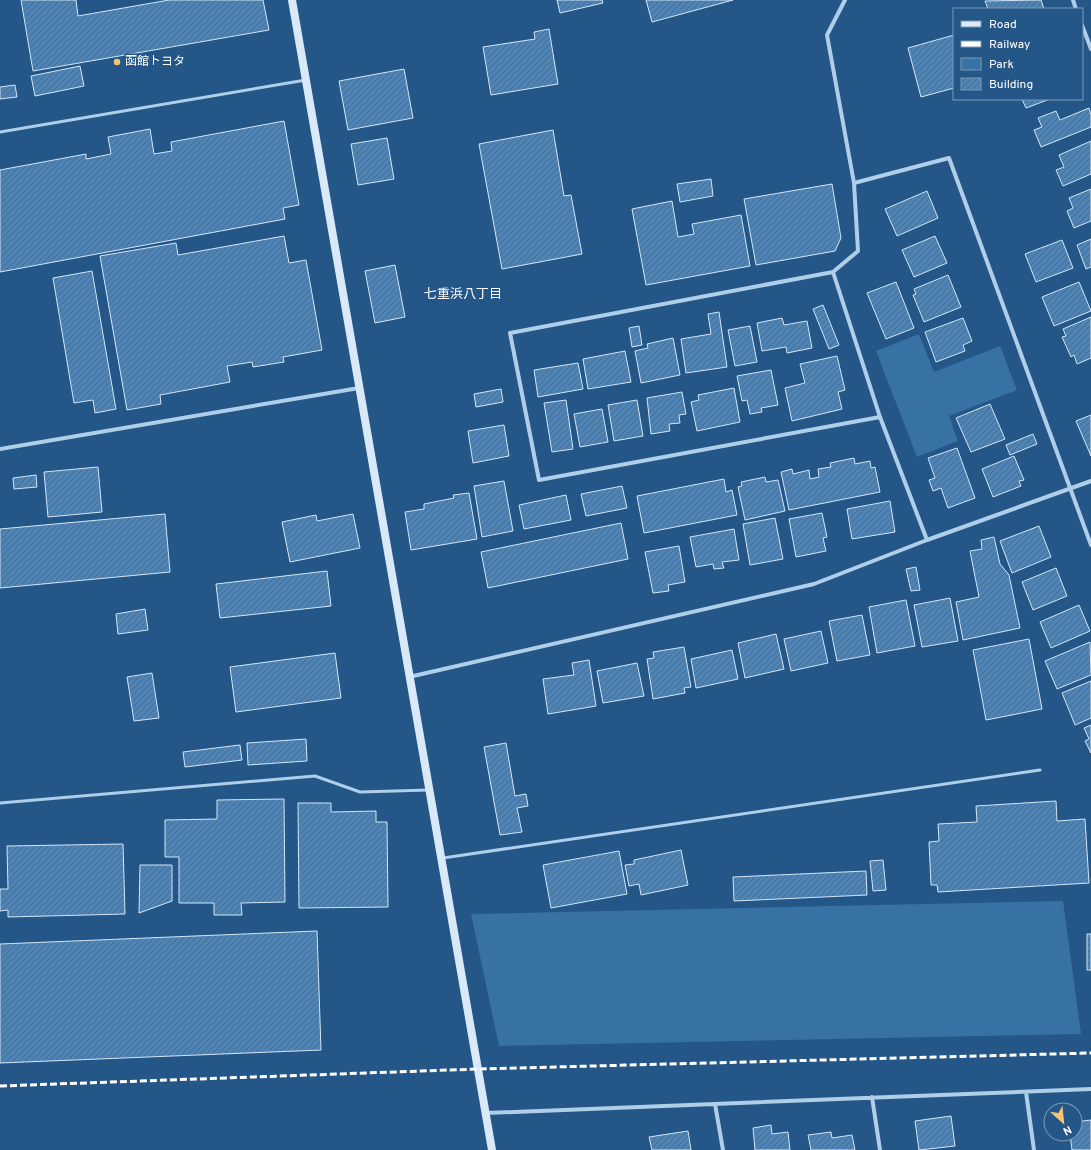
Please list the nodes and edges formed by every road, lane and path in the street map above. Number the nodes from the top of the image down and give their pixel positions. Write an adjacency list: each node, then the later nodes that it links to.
1 (292, 0): 5 (street)
2 (845, 0): 7 (street)
3 (1083, 28): 4 (street)
4 (1091, 49)
5 (306, 80): 6 (lane); 9 (street)
6 (0, 132)
7 (854, 183): 8 (street); 13 (street)
8 (833, 272): 10 (street); 10 (street)
9 (359, 388): 11 (street); 16 (street)
10 (880, 417): 14 (street)
11 (0, 449)
12 (1091, 481): 13 (street)
13 (1070, 490): 14 (street); 15 (street)
14 (927, 540): 16 (street)
15 (1091, 545)
16 (408, 677): 18 (street)
17 (1040, 770): 20 (lane)
18 (429, 790): 19 (lane); 20 (street)
19 (0, 803)
20 (441, 858): 25 (street)
21 (1091, 1089): 22 (street)
22 (1026, 1092): 23 (street); 29 (street)
23 (872, 1097): 24 (street); 28 (street)
24 (715, 1104): 25 (street); 27 (street)
25 (486, 1113): 26 (street)
26 (492, 1150)
27 (723, 1150)
28 (880, 1150)
29 (1034, 1150)

